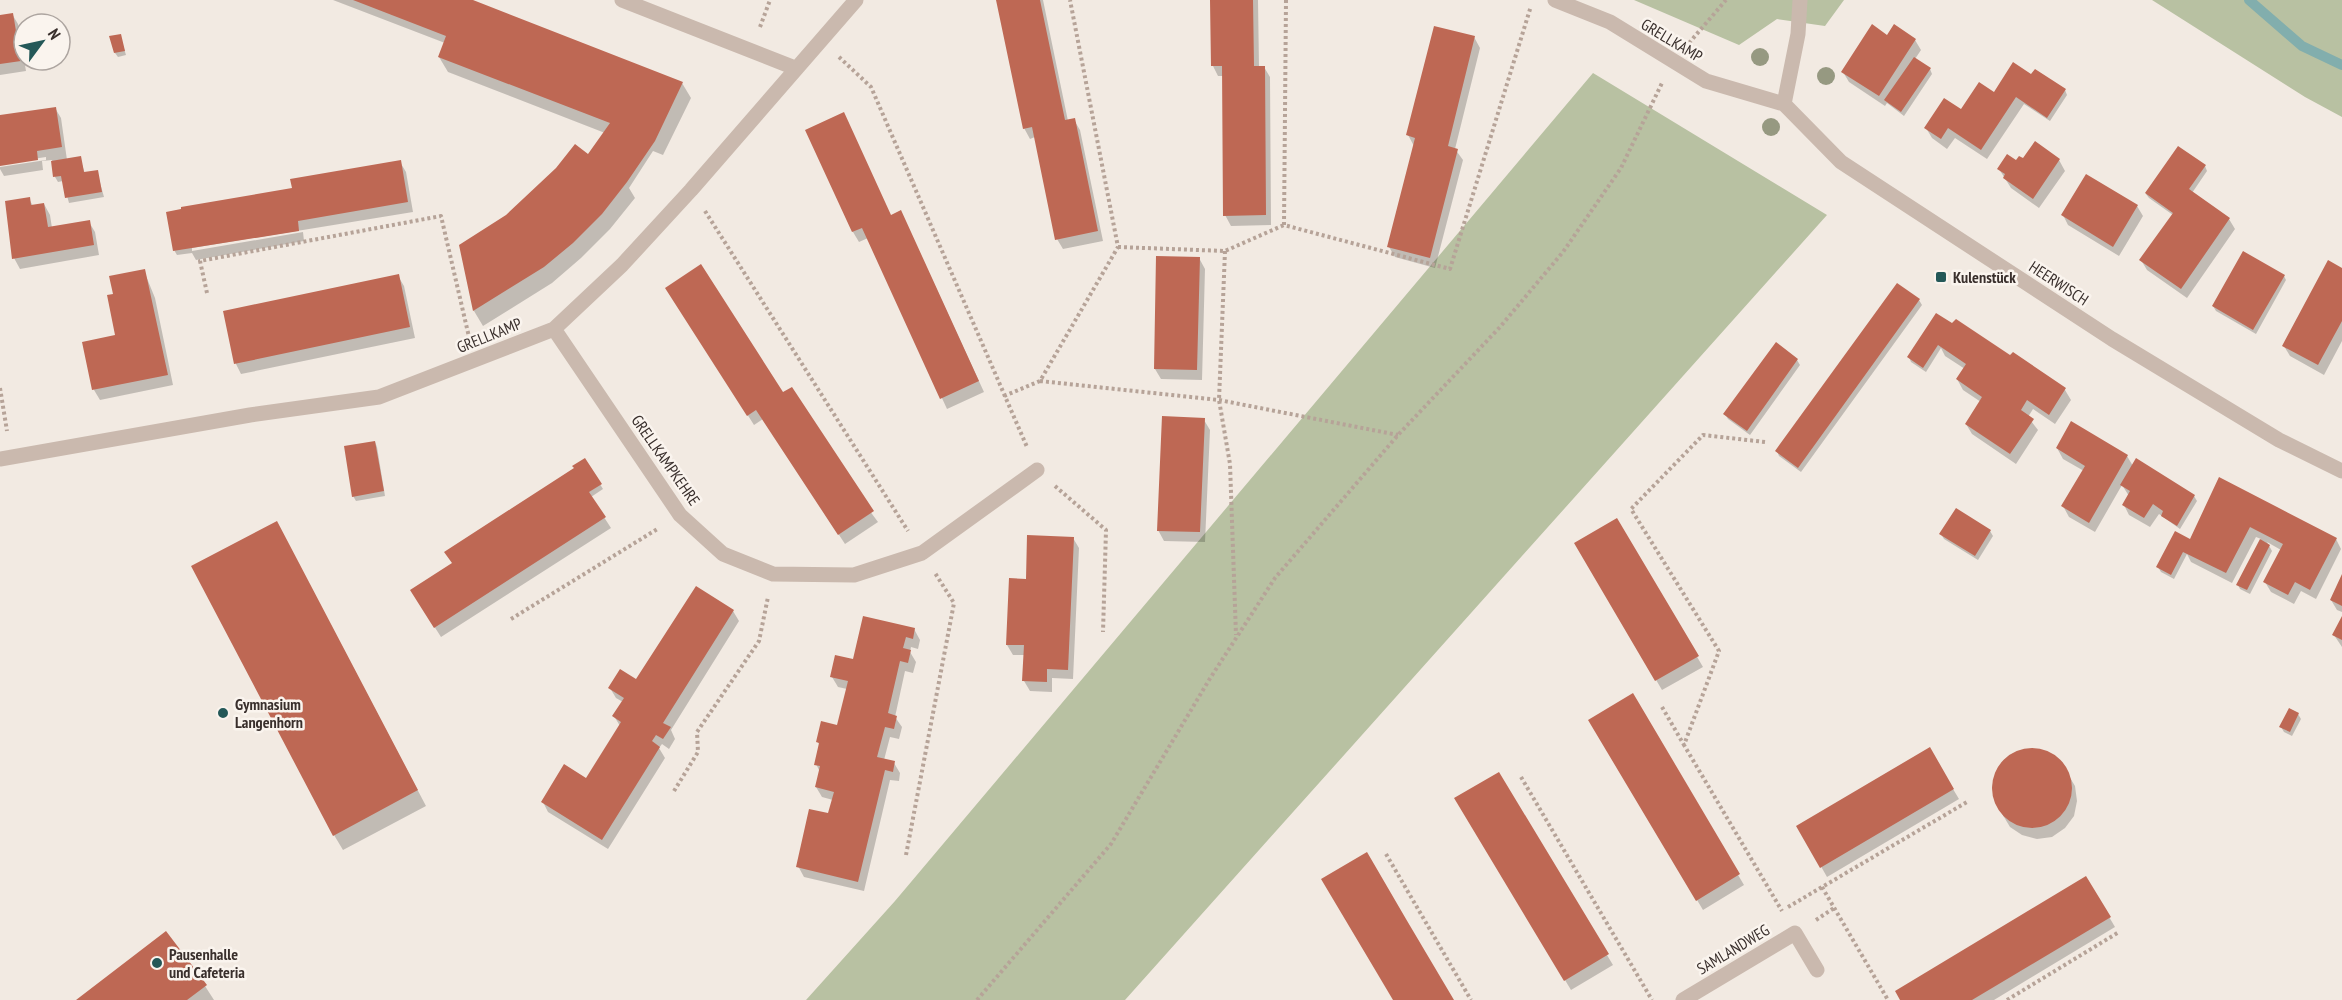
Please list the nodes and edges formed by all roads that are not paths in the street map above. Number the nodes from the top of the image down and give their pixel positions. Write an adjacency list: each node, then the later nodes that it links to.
1 (622, 0): 5 (street)
2 (856, 0): 5 (street, GRELLKAMP)
3 (1555, 0): 6 (street, GRELLKAMP)
4 (1800, 0): 7 (street)
5 (795, 68): 8 (street, GRELLKAMP)
6 (1706, 81): 7 (street, HEERWISCH)
7 (1785, 104): 11 (street, HEERWISCH)
8 (555, 329): 9 (street, GRELLKAMP); 10 (street, GRELLKAMPKEHRE)
9 (6, 458)
10 (1037, 470)
11 (2342, 471)
12 (1817, 970): 13 (street, SAMLANDWEG)
13 (1683, 1000)

